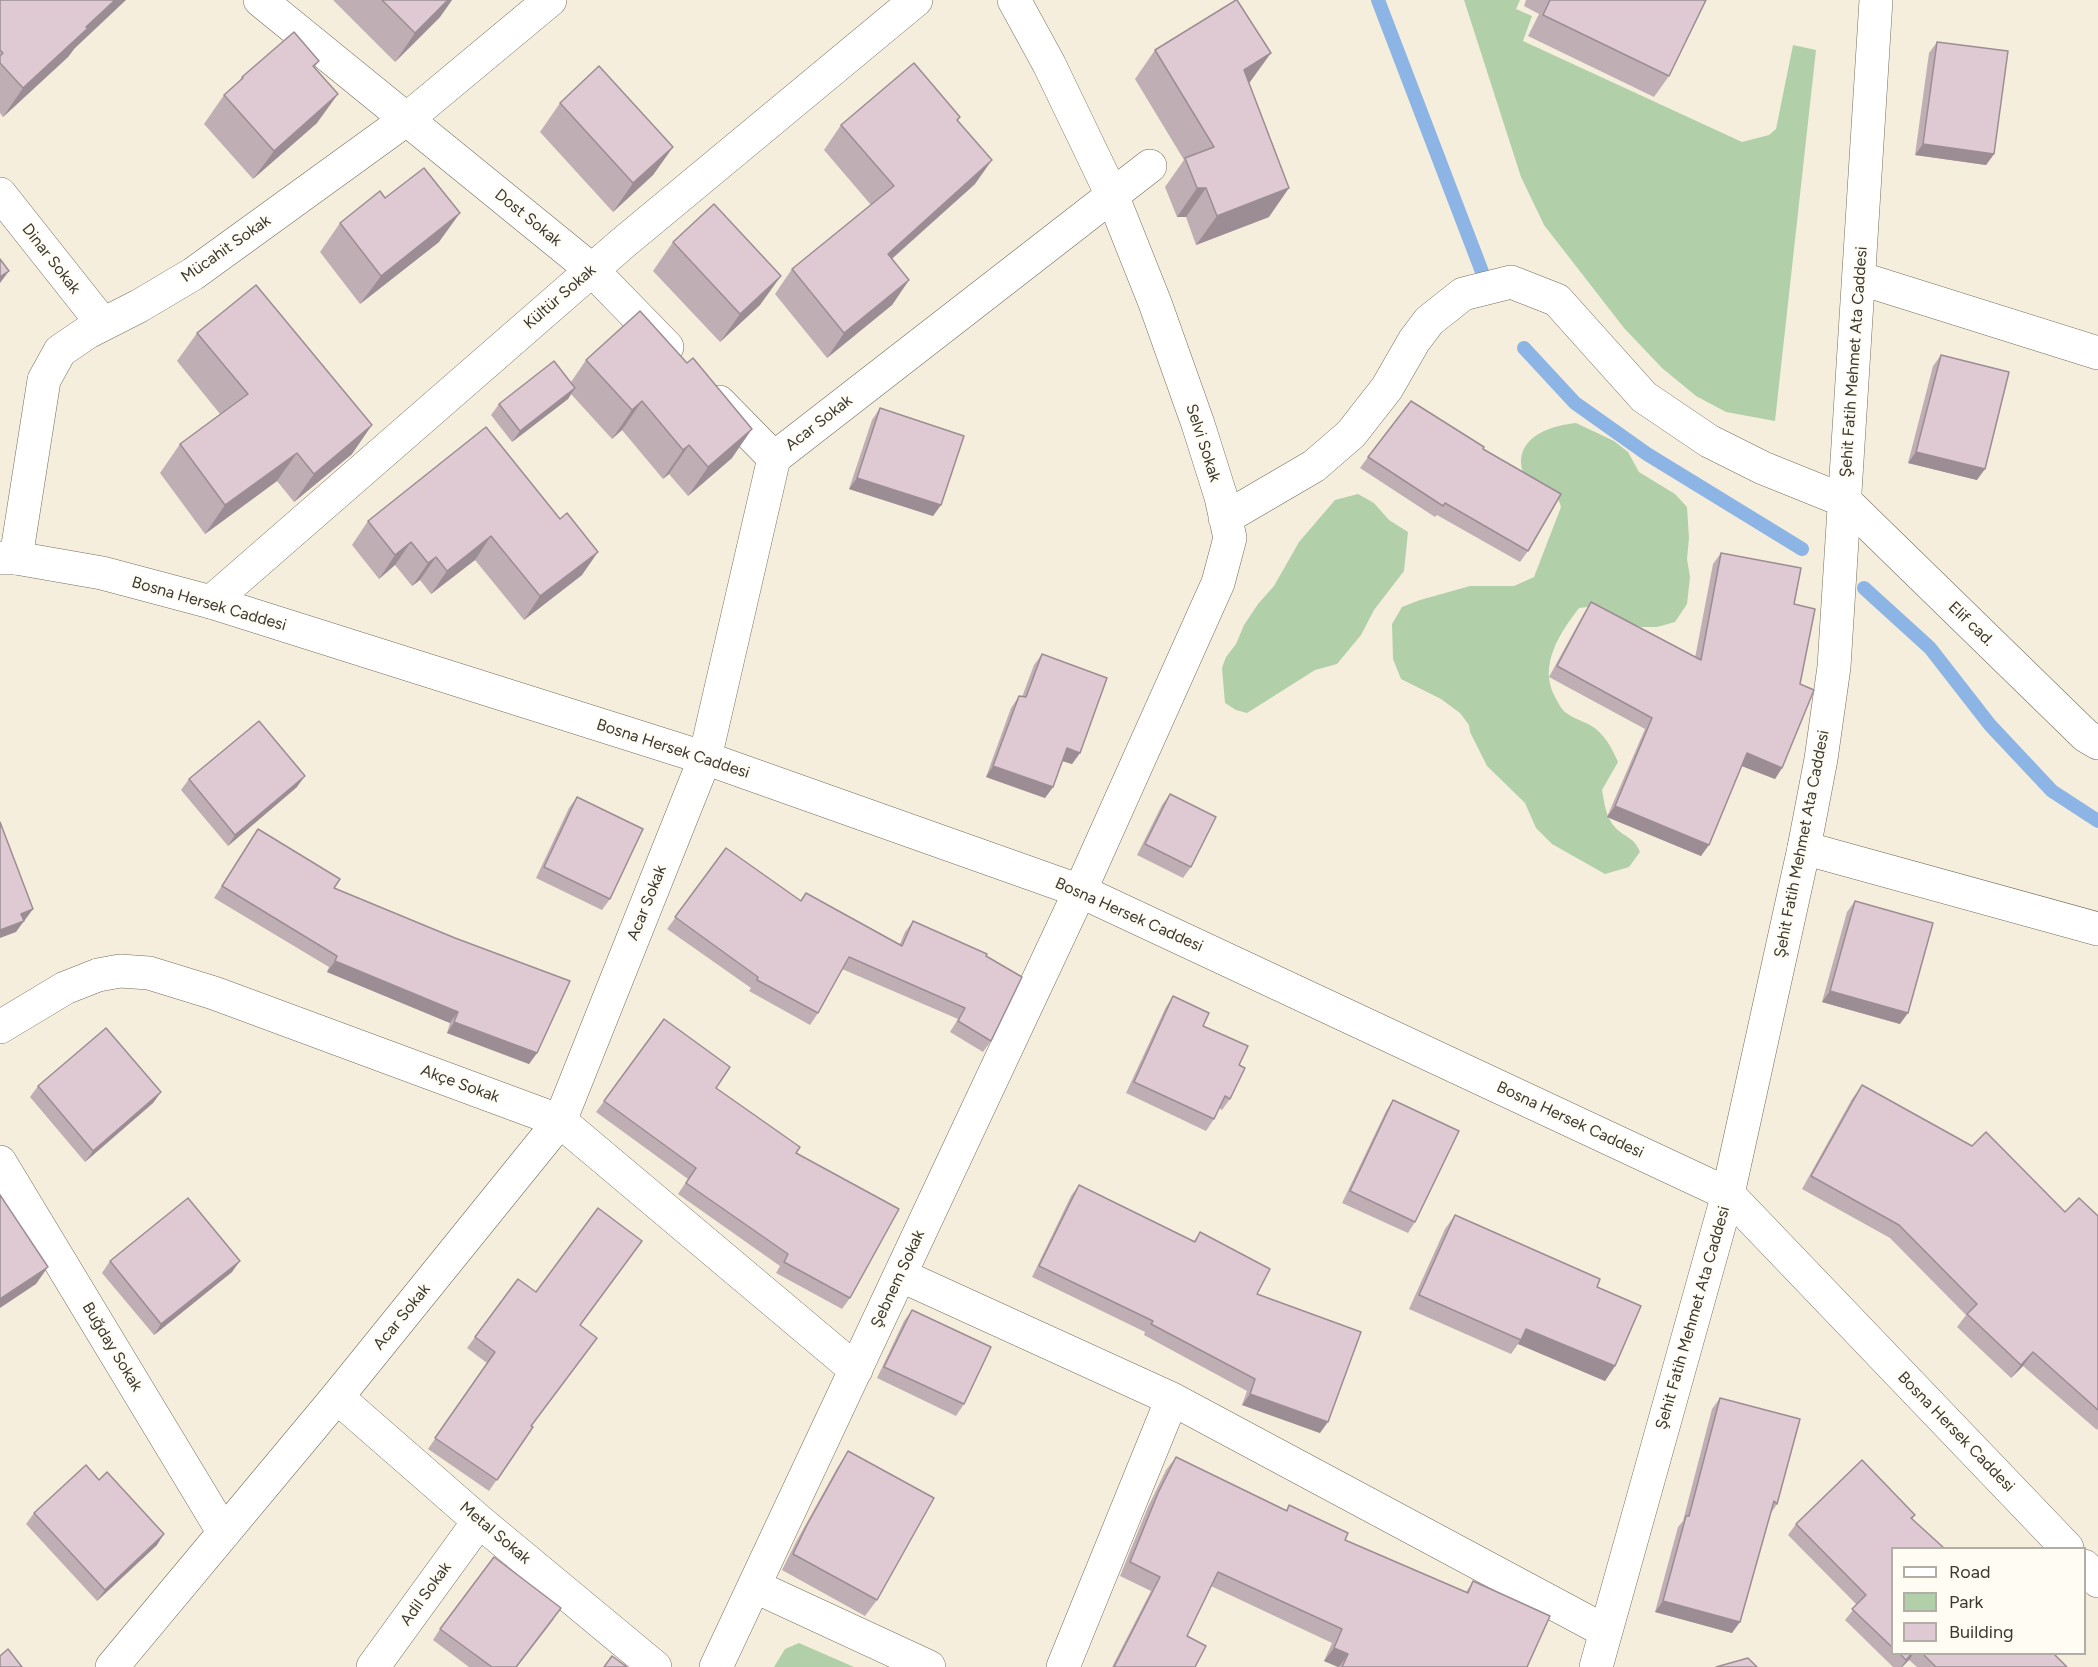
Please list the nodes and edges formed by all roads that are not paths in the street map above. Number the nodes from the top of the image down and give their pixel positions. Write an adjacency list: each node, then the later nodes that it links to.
1 (260, 0): 6 (street, Dost Sokak)
2 (549, 0): 6 (street, Mücahit Sokak)
3 (916, 0): 10 (street, Kültür Sokak)
4 (1014, 0): 9 (street, Selvi Sokak)
5 (1876, 0): 11 (street, Şehit Fatih Mehmet Ata Caddesi)
6 (406, 119): 10 (street, Dost Sokak); 12 (street, Mücahit Sokak)
7 (1150, 165): 9 (street, Acar Sokak)
8 (0, 194): 12 (street, Dinar Sokak)
9 (1112, 195): 14 (street, Acar Sokak); 16 (street, Selvi Sokak)
10 (592, 270): 14 (street, Dost Sokak); 18 (street, Kültür Sokak)
11 (1859, 278): 13 (street); 15 (street, Şehit Fatih Mehmet Ata Caddesi)
12 (103, 324): 17 (street, Mücahit Sokak)
13 (2098, 353)
14 (774, 458): 20 (street, Acar Sokak)
15 (1845, 501): 16 (street); 19 (street, Elif cad.); 21 (street, Şehit Fatih Mehmet Ata Caddesi)
16 (1225, 518): 22 (street, Selvi Sokak)
17 (8, 558): 18 (street, Bosna Hersek Caddesi)
18 (211, 602): 20 (street, Bosna Hersek Caddesi)
19 (2098, 743)
20 (705, 758): 22 (street, Bosna Hersek Caddesi); 25 (street, Acar Sokak)
21 (1804, 848): 23 (street); 27 (street, Şehit Fatih Mehmet Ata Caddesi)
22 (1080, 891): 27 (street, Bosna Hersek Caddesi); 28 (street, Şebnem Sokak)
23 (2098, 929)
24 (0, 1027): 25 (street, Akçe Sokak)
25 (560, 1121): 29 (street, Akçe Sokak); 30 (street, Acar Sokak)
26 (0, 1161): 33 (street, Buğday Sokak)
27 (1728, 1194): 34 (street, Bosna Hersek Caddesi); 38 (street, Şehit Fatih Mehmet Ata Caddesi)
28 (900, 1275): 29 (street, Şebnem Sokak); 31 (street)
29 (856, 1370): 37 (street, Şebnem Sokak)
30 (337, 1397): 32 (street, Metal Sokak); 33 (street, Acar Sokak)
31 (1172, 1399): 38 (street); 44 (street)
32 (479, 1521): 40 (street, Adil Sokak); 41 (street, Metal Sokak)
33 (224, 1533): 39 (street, Acar Sokak)
34 (2066, 1547)
35 (2086, 1567): 36 (street)
36 (2098, 1581)
37 (754, 1586): 42 (street, Şebnem Sokak); 43 (street)
38 (1605, 1631): 45 (street, Şehit Fatih Mehmet Ata Caddesi)
39 (112, 1667)
40 (373, 1667)
41 (655, 1667)
42 (716, 1667)
43 (929, 1667)
44 (1063, 1667)
45 (1596, 1667)

